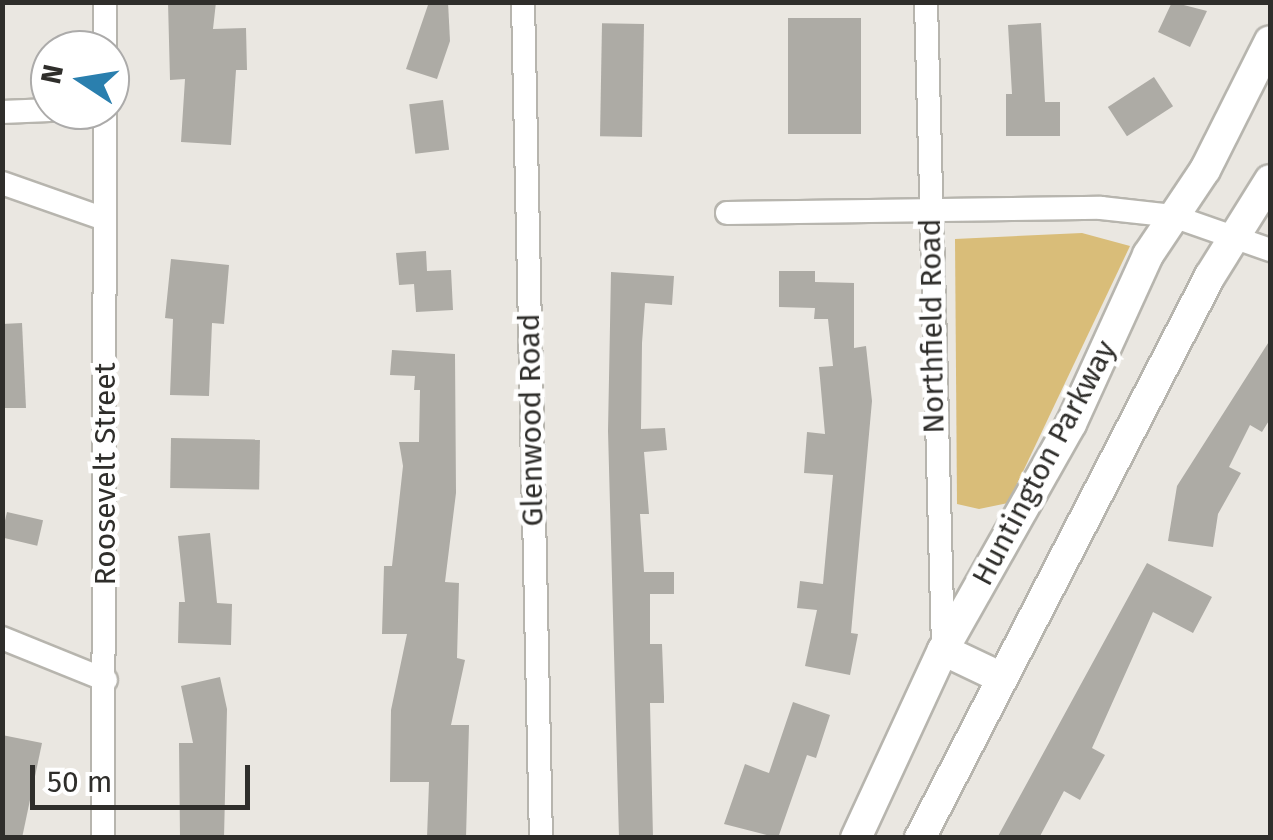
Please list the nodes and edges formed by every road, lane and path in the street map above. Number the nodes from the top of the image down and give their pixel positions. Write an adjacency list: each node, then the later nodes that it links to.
1 (105, 2): 4 (street)
2 (522, 2): 22 (street, Glenwood Road)
3 (926, 2): 11 (street, Northfield Road)
4 (106, 30)
5 (1270, 41): 13 (street, Huntington Parkway)
6 (30, 111): 7 (street)
7 (2, 112)
8 (106, 130): 14 (street, Roosevelt Street)
9 (1270, 180): 15 (street, Huntington Parkway)
10 (2, 183): 14 (street)
11 (930, 208): 12 (street); 13 (street); 18 (street, Northfield Road)
12 (727, 213)
13 (1173, 216): 15 (street); 18 (street, Huntington Parkway)
14 (104, 219): 20 (street, Roosevelt Street)
15 (1234, 235): 16 (street); 19 (street, Huntington Parkway)
16 (1270, 250)
17 (2, 638): 20 (street)
18 (944, 650): 19 (street); 23 (street, Huntington Parkway)
19 (1002, 678): 24 (street, Huntington Parkway)
20 (106, 680): 21 (street, Roosevelt Street)
21 (103, 838)
22 (541, 838)
23 (856, 838)
24 (920, 838)

